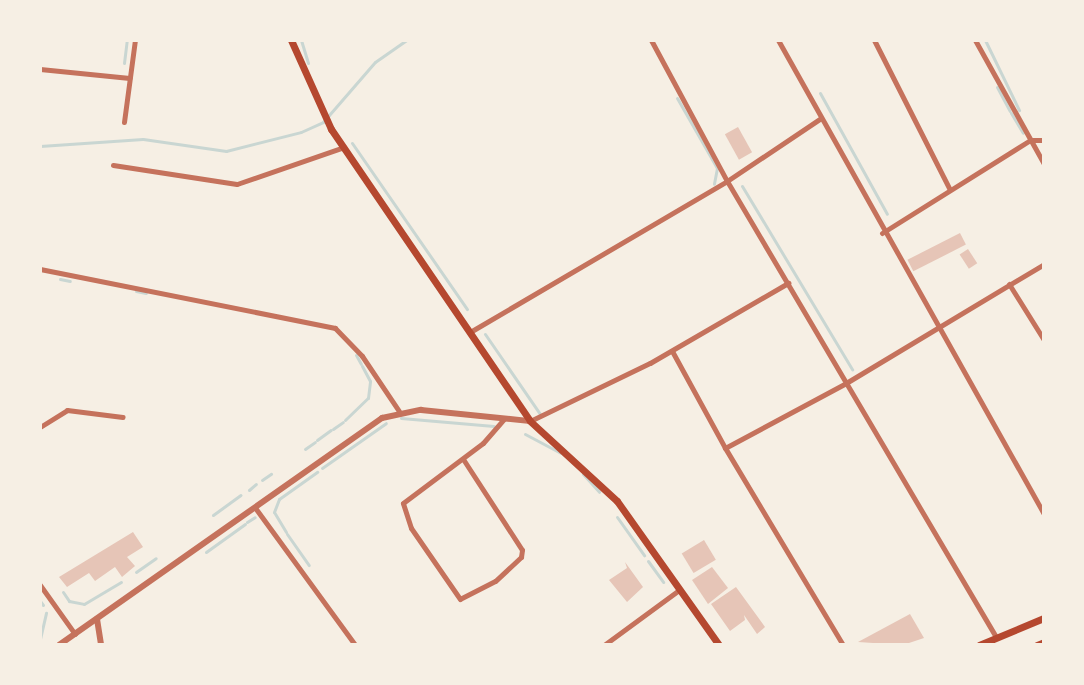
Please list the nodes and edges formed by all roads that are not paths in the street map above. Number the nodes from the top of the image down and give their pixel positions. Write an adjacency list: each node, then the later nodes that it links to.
1 (135, 40): 8 (street)
2 (291, 40): 13 (main road)
3 (651, 40): 16 (street)
4 (778, 40): 9 (street)
5 (874, 40): 17 (street)
6 (975, 40): 11 (street)
7 (40, 69): 8 (street)
8 (130, 78): 10 (street)
9 (821, 118): 16 (street); 18 (street)
10 (124, 122)
11 (1030, 140): 12 (street); 14 (street); 17 (street)
12 (1044, 140)
13 (344, 147): 15 (street); 24 (main road)
14 (1044, 164)
15 (113, 165)
16 (727, 181): 21 (street); 24 (street)
17 (949, 188): 18 (street)
18 (882, 233): 23 (street)
19 (1044, 264): 22 (street)
20 (40, 269): 28 (street)
21 (788, 283): 26 (street); 27 (street)
22 (1009, 284): 23 (street); 25 (street)
23 (937, 324): 27 (street); 36 (street)
24 (470, 332): 31 (main road)
25 (1044, 340)
26 (672, 351): 31 (street); 33 (street)
27 (846, 383): 33 (street); 42 (street)
28 (399, 411): 30 (street); 35 (street)
29 (123, 417): 32 (street)
30 (505, 418): 31 (street); 34 (street)
31 (530, 421): 38 (main road)
32 (40, 427)
33 (725, 448): 49 (street)
34 (463, 459): 34 (street)
35 (256, 509): 40 (street); 46 (street)
36 (1044, 514)
37 (40, 585): 41 (street)
38 (679, 590): 47 (street); 48 (main road)
39 (1044, 618): 42 (main road)
40 (97, 619): 41 (street); 45 (street)
41 (75, 634): 44 (street)
42 (996, 637): 50 (main road)
43 (1044, 642): 51 (main road)
44 (59, 645)
45 (101, 645)
46 (355, 645)
47 (604, 645)
48 (719, 645)
49 (843, 645)
50 (979, 645)
51 (1037, 645)

